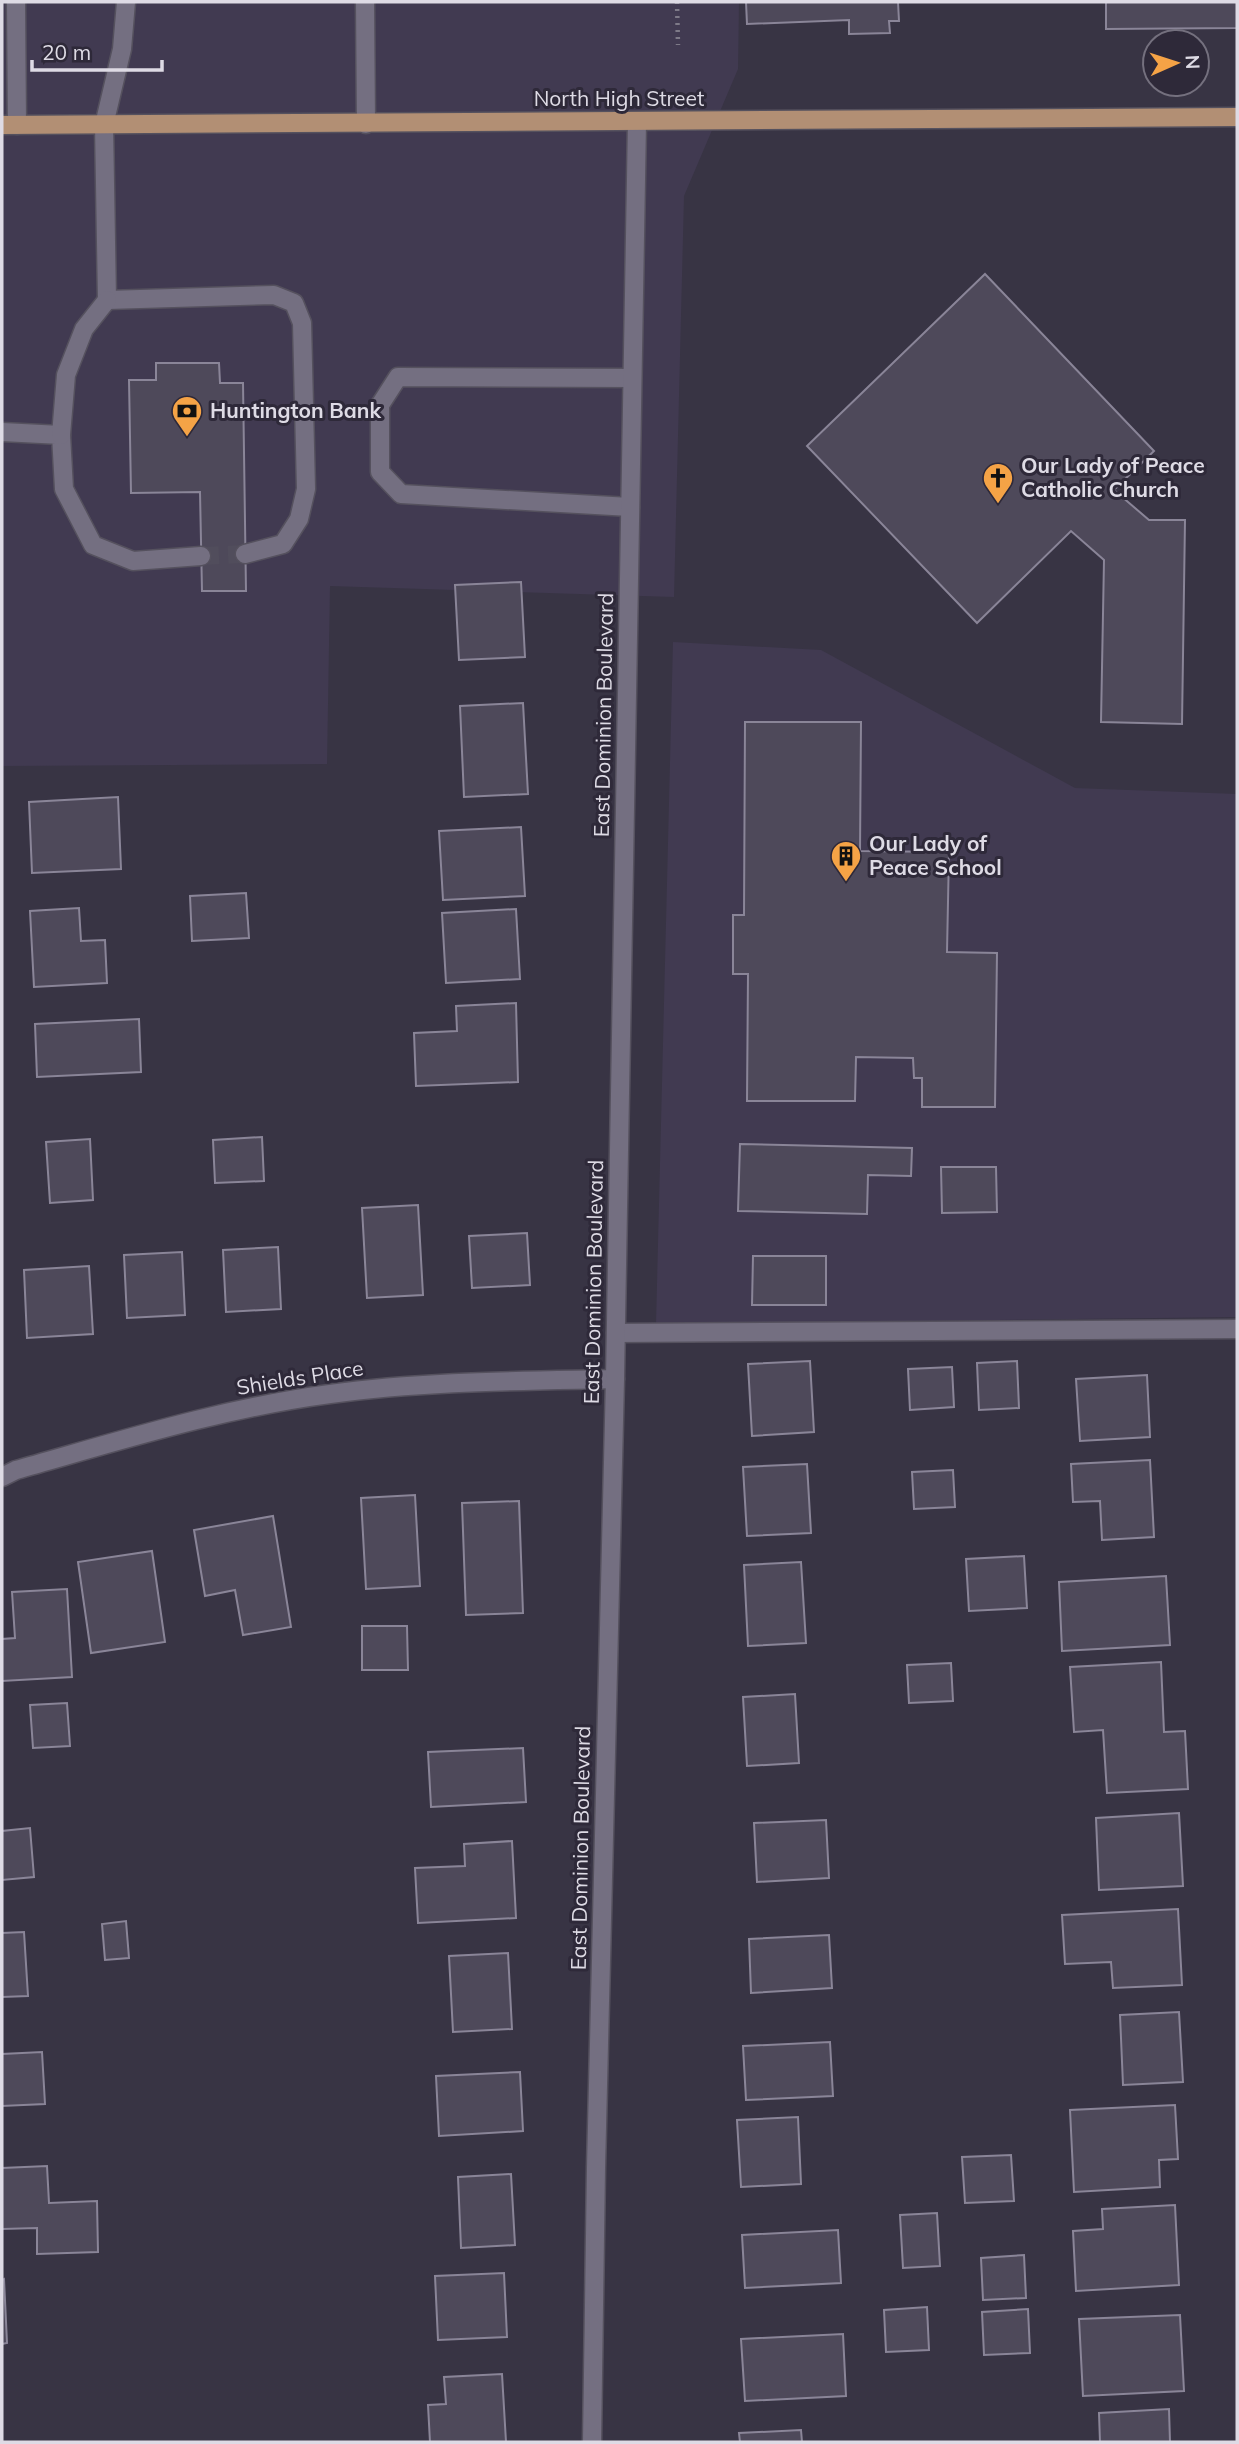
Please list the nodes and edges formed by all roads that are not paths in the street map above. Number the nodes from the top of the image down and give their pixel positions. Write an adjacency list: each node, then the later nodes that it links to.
1 (16, 2): 7 (street)
2 (126, 2): 8 (street)
3 (365, 2): 6 (street)
4 (1237, 117): 5 (main road, North High Street)
5 (637, 122): 6 (main road, North High Street); 10 (street, East Dominion Boulevard)
6 (366, 124): 8 (main road, North High Street)
7 (9, 125): 8 (main road, North High Street)
8 (104, 125): 9 (street)
9 (107, 300): 12 (street); 14 (street)
10 (632, 378): 13 (street, East Dominion Boulevard); 13 (street)
11 (2, 432): 12 (street)
12 (61, 435): 15 (street)
13 (630, 507): 17 (street, East Dominion Boulevard)
14 (245, 554)
15 (201, 556)
16 (1237, 1329): 17 (street)
17 (615, 1333): 18 (street, East Dominion Boulevard)
18 (615, 1379): 19 (street, Shields Place); 20 (street, East Dominion Boulevard)
19 (2, 1477)
20 (592, 2442)

